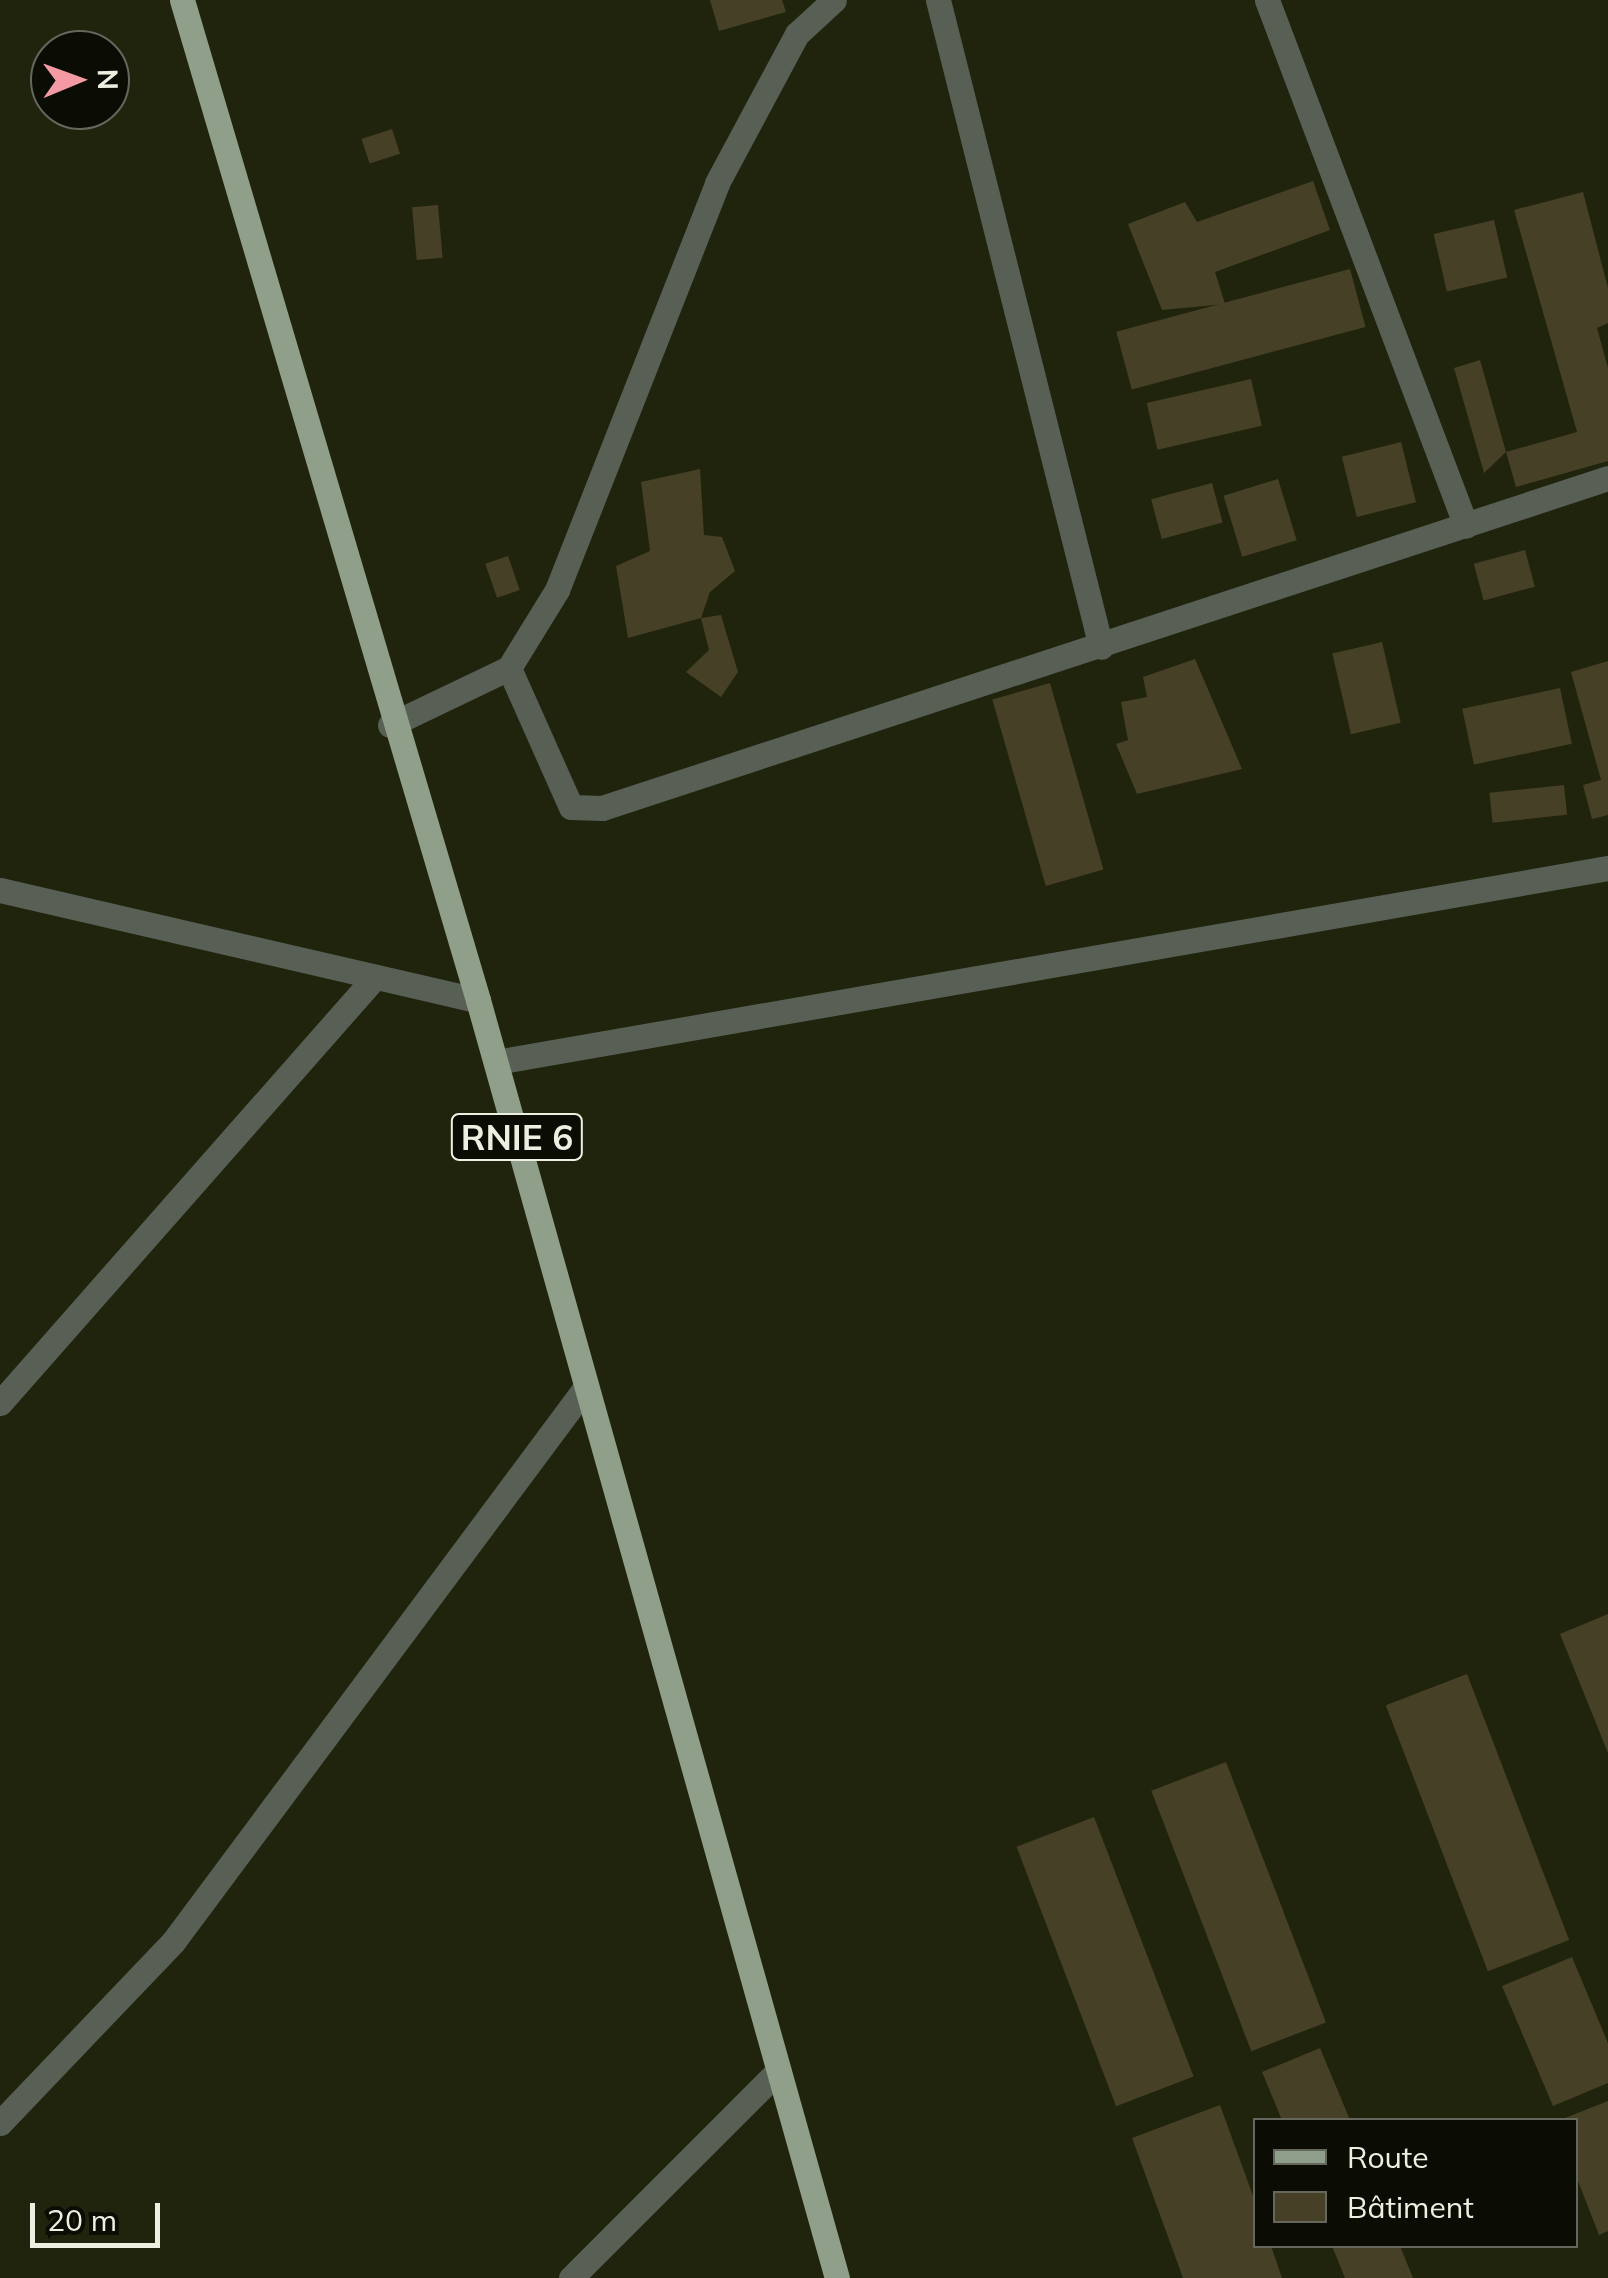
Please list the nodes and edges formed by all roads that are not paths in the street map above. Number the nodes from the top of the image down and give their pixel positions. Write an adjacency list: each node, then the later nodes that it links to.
1 (182, 0): 9 (main road, RNIE 6)
2 (834, 0): 8 (street)
3 (938, 0): 7 (street)
4 (1267, 0): 6 (street)
5 (1608, 478): 6 (street)
6 (1466, 526): 7 (street)
7 (1101, 646): 8 (street)
8 (509, 668): 9 (street)
9 (390, 725): 13 (main road, RNIE 6)
10 (1608, 868): 14 (street)
11 (0, 890): 12 (street)
12 (375, 977): 13 (street); 16 (street)
13 (478, 1000): 14 (main road, RNIE 6)
14 (496, 1062): 15 (main road, RNIE 6)
15 (586, 1387): 17 (main road, RNIE 6); 18 (street)
16 (0, 1403)
17 (778, 2071): 19 (street); 20 (main road, RNIE 6)
18 (0, 2123)
19 (571, 2278)
20 (838, 2278)

